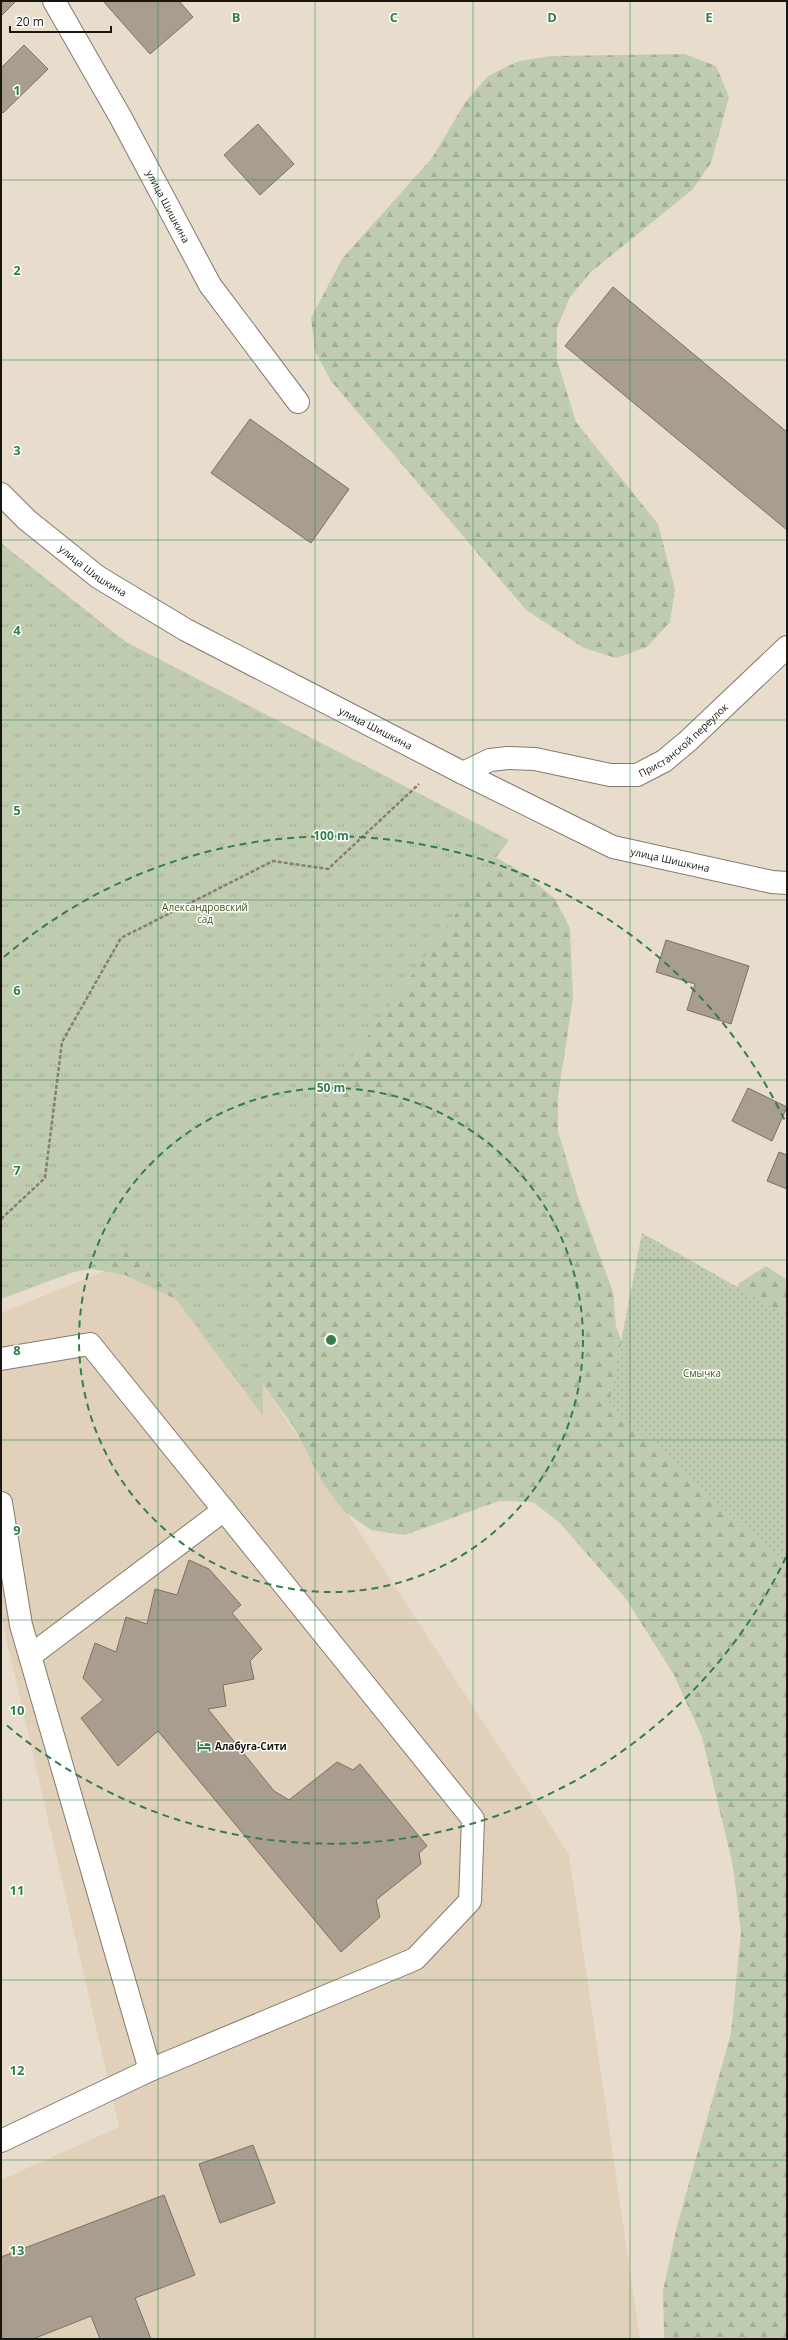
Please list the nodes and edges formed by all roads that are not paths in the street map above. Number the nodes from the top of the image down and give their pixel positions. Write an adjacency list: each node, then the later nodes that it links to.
1 (54, 1): 2 (street, улица Шишкина)
2 (298, 402)
3 (1, 494): 5 (street, улица Шишкина)
4 (787, 646): 5 (street, Пристанской переулок)
5 (463, 773): 6 (street, улица Шишкина)
6 (787, 883)
7 (1, 1359): 9 (street)
8 (1, 1503): 10 (street)
9 (224, 1510): 10 (street); 11 (street)
10 (30, 1656): 11 (street)
11 (150, 2070): 12 (street)
12 (1, 2141)

